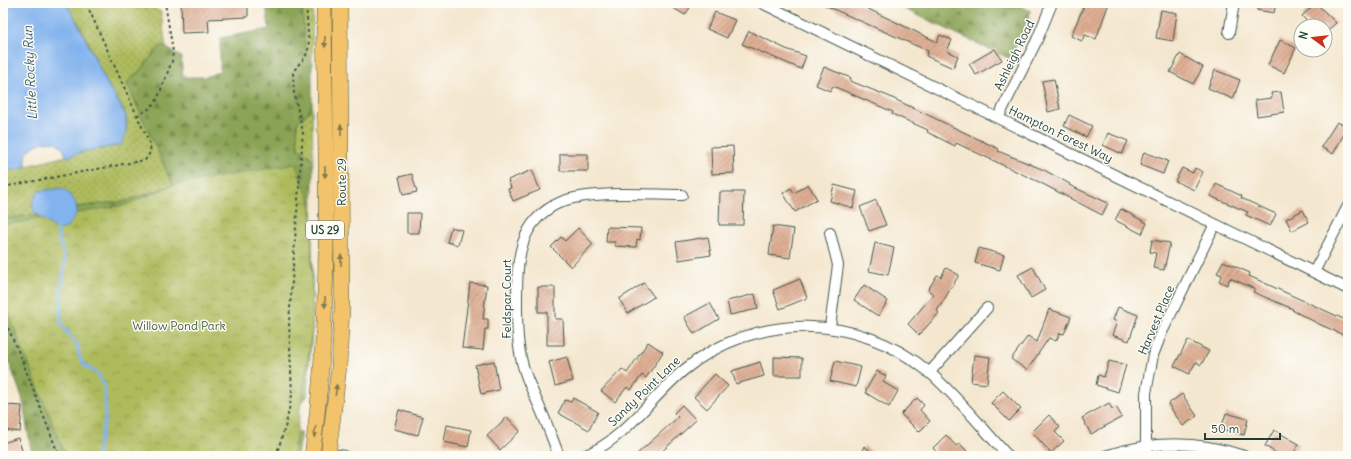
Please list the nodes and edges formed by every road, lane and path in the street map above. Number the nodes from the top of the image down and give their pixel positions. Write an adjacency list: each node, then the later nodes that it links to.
1 (86, 3): 10 (path)
2 (165, 3): 10 (path)
3 (306, 3): 26 (path)
4 (324, 3): 27 (main road, Route 29 / US 29, one-way to 27)
5 (340, 3): 24 (main road, Route 29 / US 29, one-way to 5)
6 (762, 3): 11 (street, Hampton Forest Way)
7 (1052, 3): 11 (street, Ashleigh Road)
8 (1234, 3): 9 (street)
9 (1229, 33)
10 (137, 116): 12 (path)
11 (998, 118): 15 (street, Hampton Forest Way)
12 (3, 187)
13 (682, 195): 29 (street, Feldspar Court)
14 (1348, 206): 17 (street)
15 (1215, 224): 17 (street, Hampton Forest Way); 23 (street, Harvest Place)
16 (830, 233): 21 (street)
17 (1314, 272): 18 (street, Hampton Forest Way)
18 (1348, 289)
19 (987, 308): 22 (street)
20 (3, 317): 25 (path)
21 (830, 327): 22 (street, Sandy Point Lane); 30 (street, Sandy Point Lane)
22 (929, 373): 31 (street, Sandy Point Lane)
23 (1146, 445): 32 (street); 33 (street, Harvest Place); 34 (street)
24 (328, 455): 28 (street)
25 (59, 456)
26 (276, 456)
27 (312, 456)
28 (345, 456)
29 (559, 456)
30 (583, 456)
31 (1008, 456)
32 (1105, 456)
33 (1148, 456)
34 (1244, 456)

